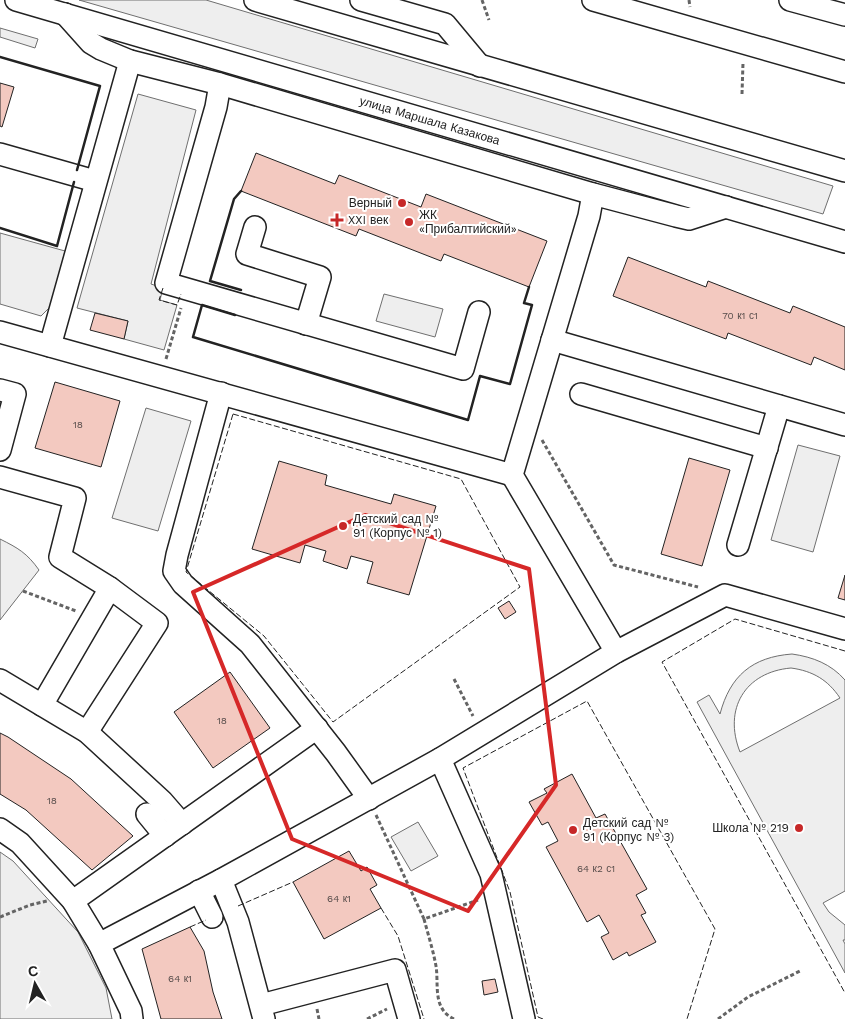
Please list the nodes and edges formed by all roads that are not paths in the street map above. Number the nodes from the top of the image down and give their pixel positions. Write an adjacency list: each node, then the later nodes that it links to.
1 (16, 0): 6 (street, улица Маршала Казакова)
2 (255, 0): 9 (street)
3 (361, 0): 9 (street)
4 (593, 0): 10 (street)
5 (790, 0): 7 (street)
6 (64, 14): 8 (street); 16 (street, улица Маршала Казакова)
7 (845, 15)
8 (130, 61): 11 (street); 14 (street)
9 (480, 66): 13 (street)
10 (845, 72)
11 (220, 84): 15 (street); 20 (street)
12 (0, 154): 14 (street)
13 (845, 171)
14 (95, 182): 23 (street)
15 (593, 194): 16 (street); 22 (street)
16 (726, 207): 18 (street, улица Маршала Казакова)
17 (255, 227): 20 (street)
18 (845, 242)
19 (479, 312): 20 (street)
20 (306, 324)
21 (0, 332): 23 (street)
22 (552, 340): 27 (street); 31 (street)
23 (50, 346): 25 (street)
24 (0, 390): 30 (street)
25 (221, 394): 31 (street); 39 (street)
26 (581, 394): 29 (street)
27 (779, 406): 28 (street); 29 (street)
28 (845, 425)
29 (767, 448): 33 (street)
30 (0, 450)
31 (512, 475): 36 (street)
32 (0, 476): 34 (street)
33 (738, 545)
34 (110, 588): 38 (street); 40 (street)
35 (845, 629): 36 (street)
36 (616, 652): 41 (street)
37 (0, 680): 38 (street)
38 (42, 705): 40 (street)
39 (316, 728): 42 (street); 45 (street)
40 (87, 732): 45 (street)
41 (440, 759): 42 (street); 54 (street)
42 (369, 799): 46 (street)
43 (147, 814): 45 (street)
44 (0, 830): 48 (street)
45 (173, 830): 48 (street)
46 (221, 880): 47 (street); 51 (street)
47 (199, 891): 49 (street); 50 (street)
48 (70, 898): 50 (street)
49 (212, 917)
50 (99, 944): 52 (street)
51 (263, 1012): 53 (street)
52 (132, 1019)
53 (409, 1019)
54 (524, 1019)

